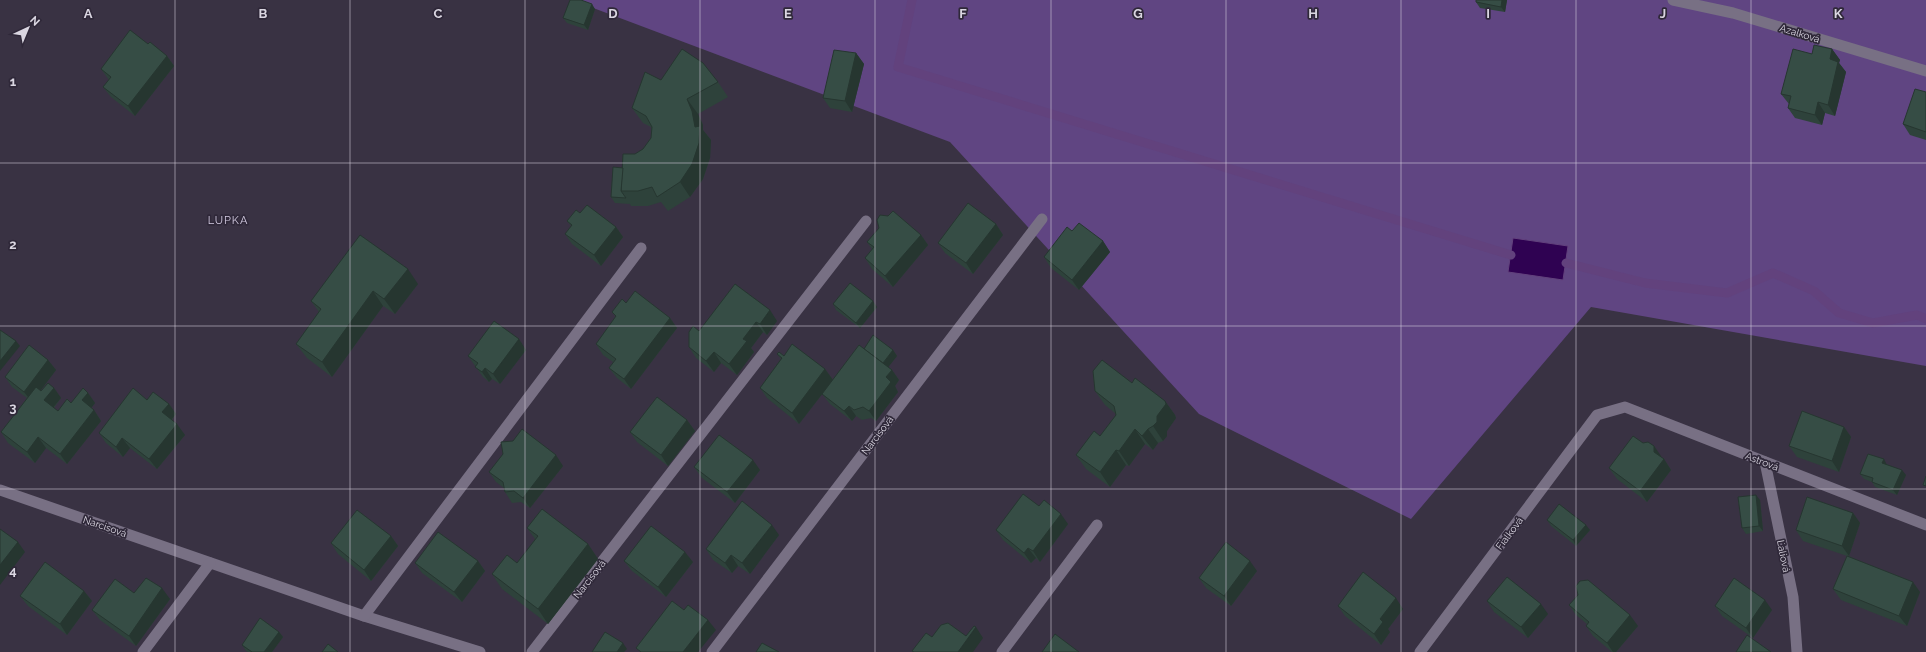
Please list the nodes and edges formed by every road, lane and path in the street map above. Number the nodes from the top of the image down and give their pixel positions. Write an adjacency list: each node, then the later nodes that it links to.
1 (1673, 0): 2 (street, Azalková)
2 (1926, 71)
3 (1042, 219): 16 (street, Narcisová)
4 (866, 222): 15 (street, Narcisová)
5 (641, 248): 12 (street)
6 (1597, 415): 7 (street, Astrová); 18 (street, Fialková)
7 (1765, 462): 10 (street, Astrová); 19 (street, Ľaliová)
8 (0, 490): 11 (street, Narcisová)
9 (1097, 525): 17 (street)
10 (1926, 525)
11 (210, 563): 12 (street, Narcisová); 13 (street)
12 (364, 616): 14 (street, Narcisová)
13 (143, 652)
14 (480, 652)
15 (532, 652)
16 (712, 652)
17 (1002, 652)
18 (1420, 652)
19 (1797, 652)

